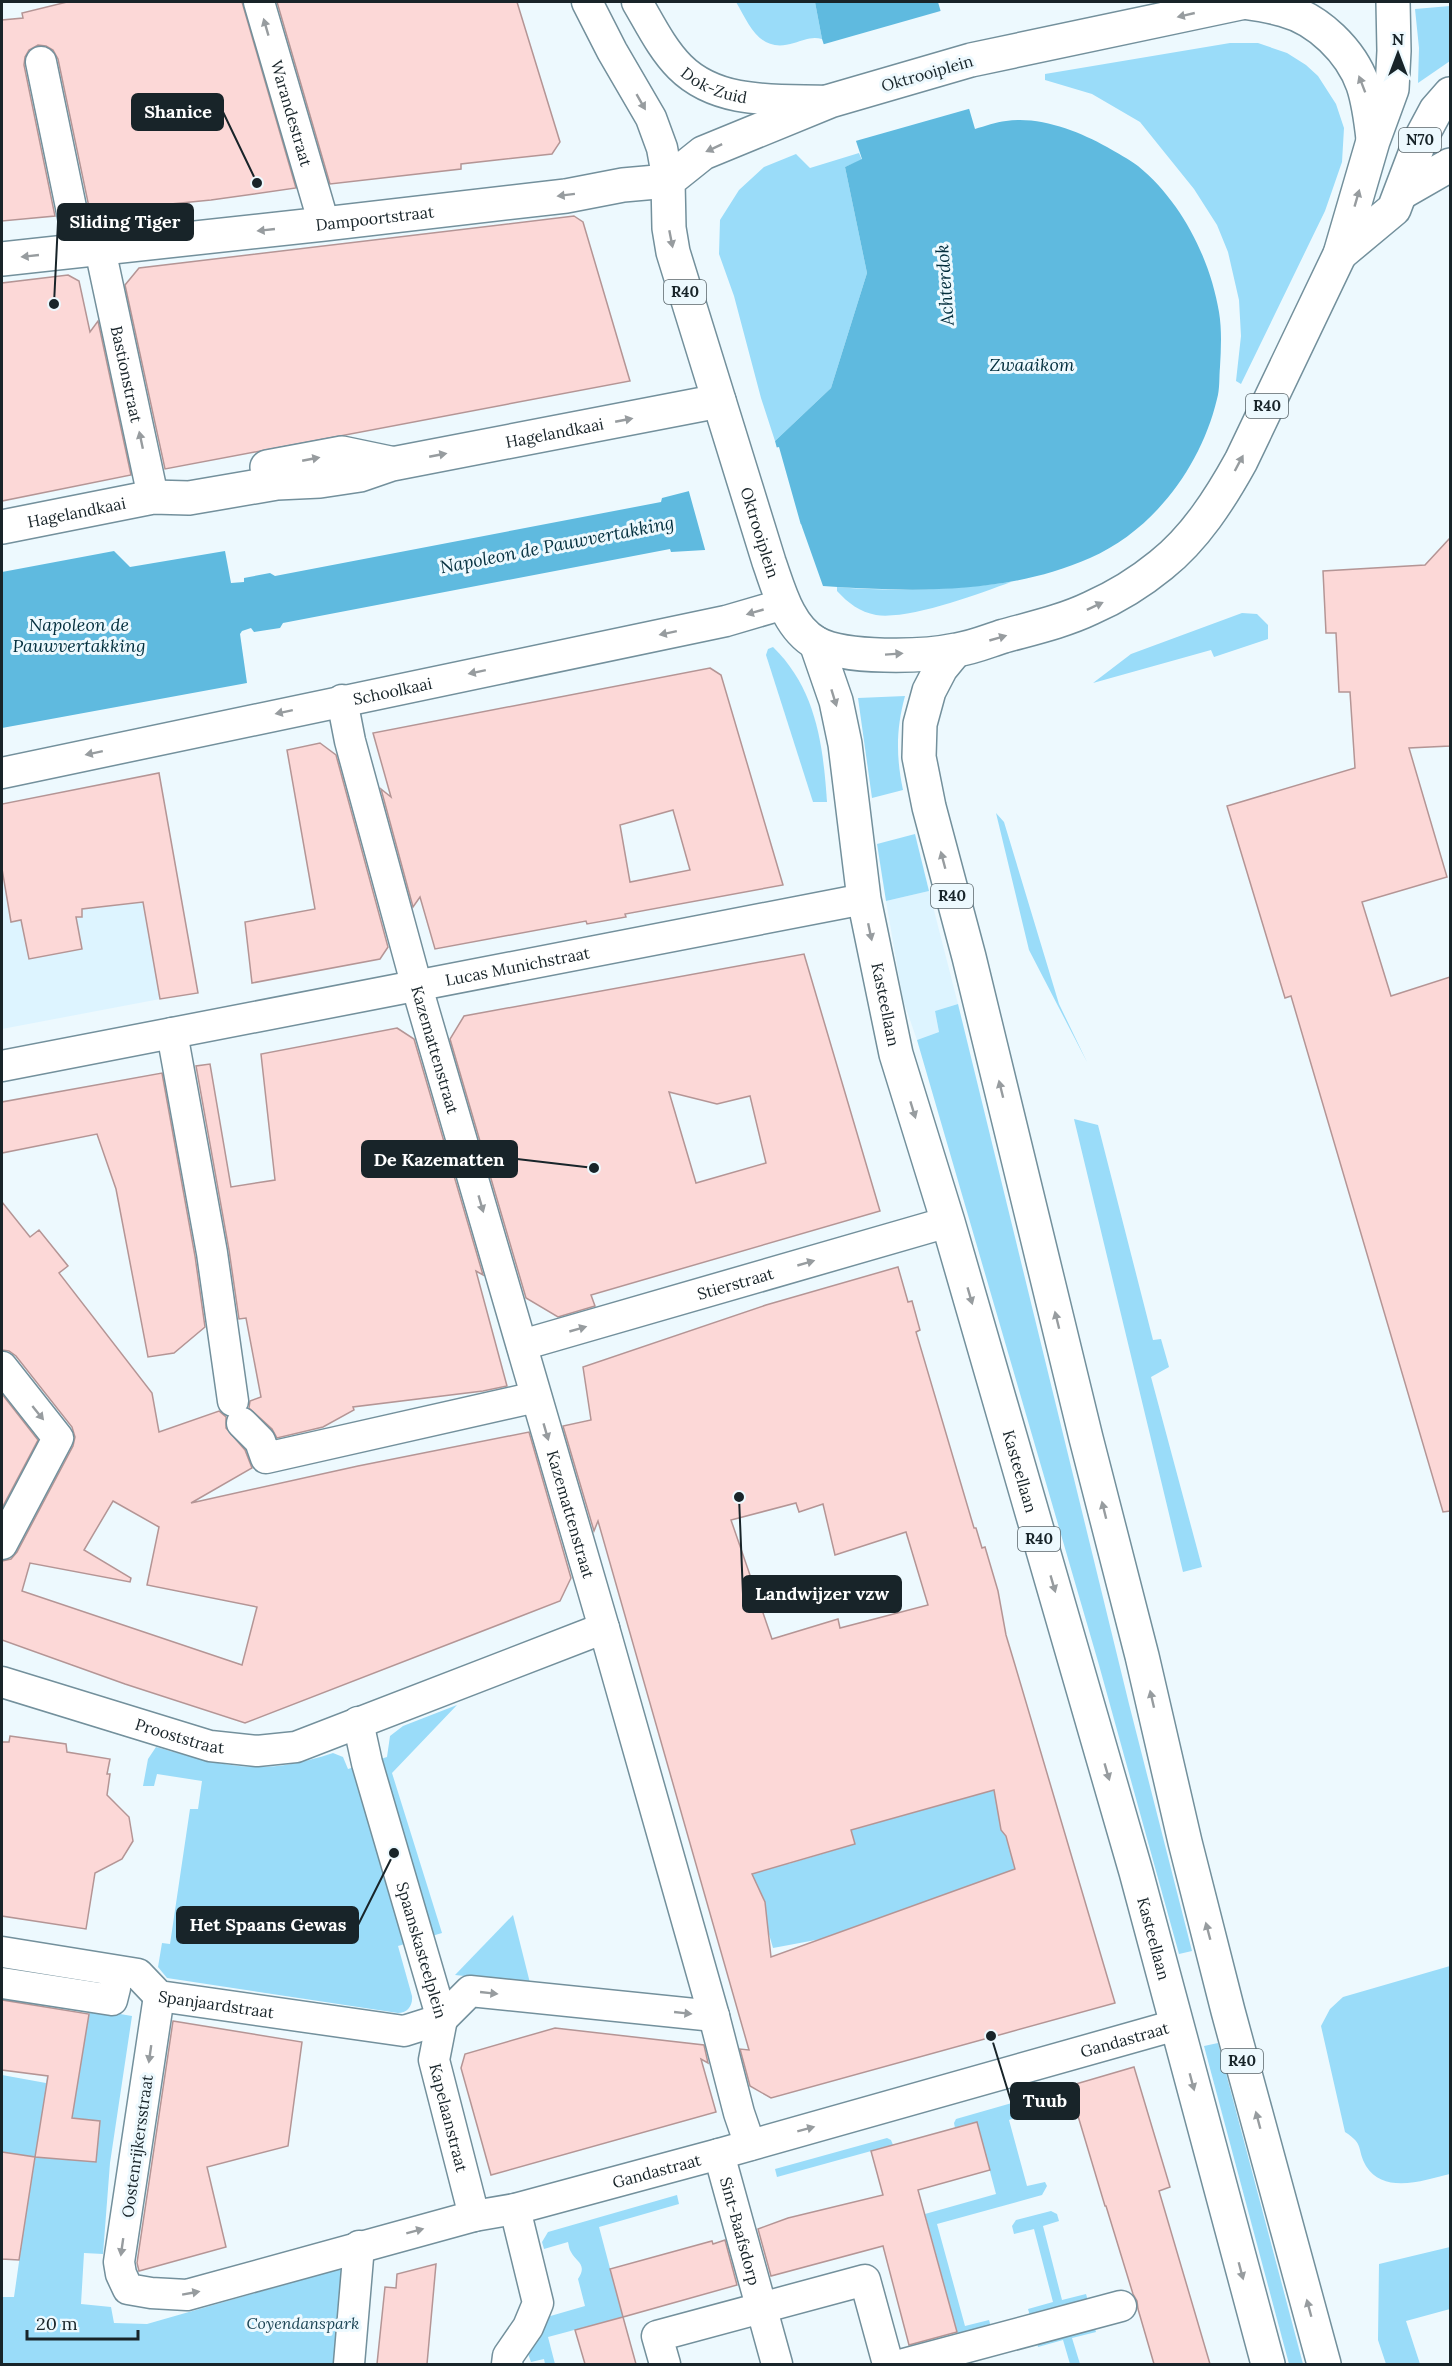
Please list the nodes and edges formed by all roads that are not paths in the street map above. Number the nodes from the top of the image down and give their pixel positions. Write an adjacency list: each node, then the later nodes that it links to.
1 (259, 2): 13 (street, Warandestraat, one-way to 1)
2 (587, 2): 11 (street, one-way to 11)
3 (637, 2): 8 (street, Dok-Zuid)
4 (1244, 2): 8 (main road, Oktrooiplein / R40, one-way to 8); 9 (main road, Oktrooiplein / R40, one-way to 4)
5 (1393, 2): 9 (main road, Oktrooiplein / R40)
6 (41, 62): 14 (street)
7 (1450, 94): 12 (main road, N70)
8 (830, 100): 11 (main road, Oktrooiplein / R40, one-way to 11)
9 (1373, 141): 15 (main road, Oktrooiplein / R40, one-way to 9)
10 (1450, 165): 12 (main road)
11 (668, 181): 13 (main road, Dampoortstraat, one-way to 13); 17 (main road, Oktrooiplein / R40, one-way to 17)
12 (1401, 192): 15 (main road, N70)
13 (324, 224): 14 (main road, Dampoortstraat, one-way to 14)
14 (90, 250): 16 (main road, Dampoortstraat, one-way to 16); 18 (street, Bastionstraat, one-way to 14)
15 (1340, 254): 22 (main road, Oktrooiplein / R40, one-way to 15)
16 (2, 259)
17 (718, 401): 18 (main road, Hagelandkaai, one-way to 17); 20 (main road, Oktrooiplein / R40)
18 (153, 498): 19 (main road, Hagelandkaai)
19 (2, 527)
20 (783, 604): 21 (main road, Oktrooiplein / R40); 23 (street, Schoolkaai, one-way to 23)
21 (816, 643): 22 (main road, Oktrooiplein / R40, one-way to 22); 25 (main road, Kasteellaan / R40, one-way to 25)
22 (956, 651): 59 (main road, R40, one-way to 22)
23 (342, 700): 24 (street, Schoolkaai, one-way to 24); 26 (street, Kazemattenstraat)
24 (2, 773)
25 (864, 899): 26 (street, Lucas Munichstraat); 29 (main road, Kasteellaan / R40, one-way to 29)
26 (417, 987): 27 (street, Lucas Munichstraat); 30 (street, Kazemattenstraat, one-way to 30)
27 (172, 1033): 28 (street, Lucas Munichstraat); 32 (street)
28 (2, 1066)
29 (948, 1222): 30 (street, Stierstraat, one-way to 29); 43 (main road, Kasteellaan / R40, one-way to 43)
30 (522, 1345): 32 (street, Kazemattenstraat)
31 (2, 1367): 33 (street, one-way to 33)
32 (536, 1397): 34 (street, Kazemattenstraat, one-way to 34)
33 (2, 1544)
34 (604, 1628): 36 (street); 41 (street)
35 (2, 1682): 36 (street, Prooststraat)
36 (358, 1722): 42 (street, Spaanskasteelplein)
37 (2, 1952): 38 (street, Spanjaardstraat)
38 (116, 1979): 39 (street); 40 (street, Spanjaardstraat)
39 (2, 1983)
40 (159, 1996): 42 (street, Spanjaardstraat); 49 (street, Oostenrijkersstraat, one-way to 49)
41 (714, 2016): 42 (street, Spaanskasteelplein, one-way to 41); 44 (street)
42 (441, 2019): 47 (street, Kapelaanstraat)
43 (1176, 2025): 44 (street, Gandastraat, one-way to 43); 58 (main road, Kasteellaan / R40, one-way to 58)
44 (750, 2145): 45 (street, Gandastraat)
45 (718, 2154): 46 (street, Gandastraat); 51 (street, Sint-Baafsdorp)
46 (515, 2209): 47 (street, Gandastraat); 53 (street)
47 (474, 2216): 48 (street, Gandastraat, one-way to 47)
48 (359, 2246): 49 (street, Gandastraat, one-way to 48); 52 (street)
49 (133, 2290)
50 (1121, 2306): 57 (street)
51 (761, 2308): 54 (street, Sint-Baafsdorp); 55 (street, Sint-Baafsdorp); 56 (street, Sint-Baafsdorp)
52 (349, 2364)
53 (507, 2364)
54 (665, 2364)
55 (777, 2364)
56 (888, 2364)
57 (904, 2364)
58 (1268, 2364)
59 (1324, 2364)

